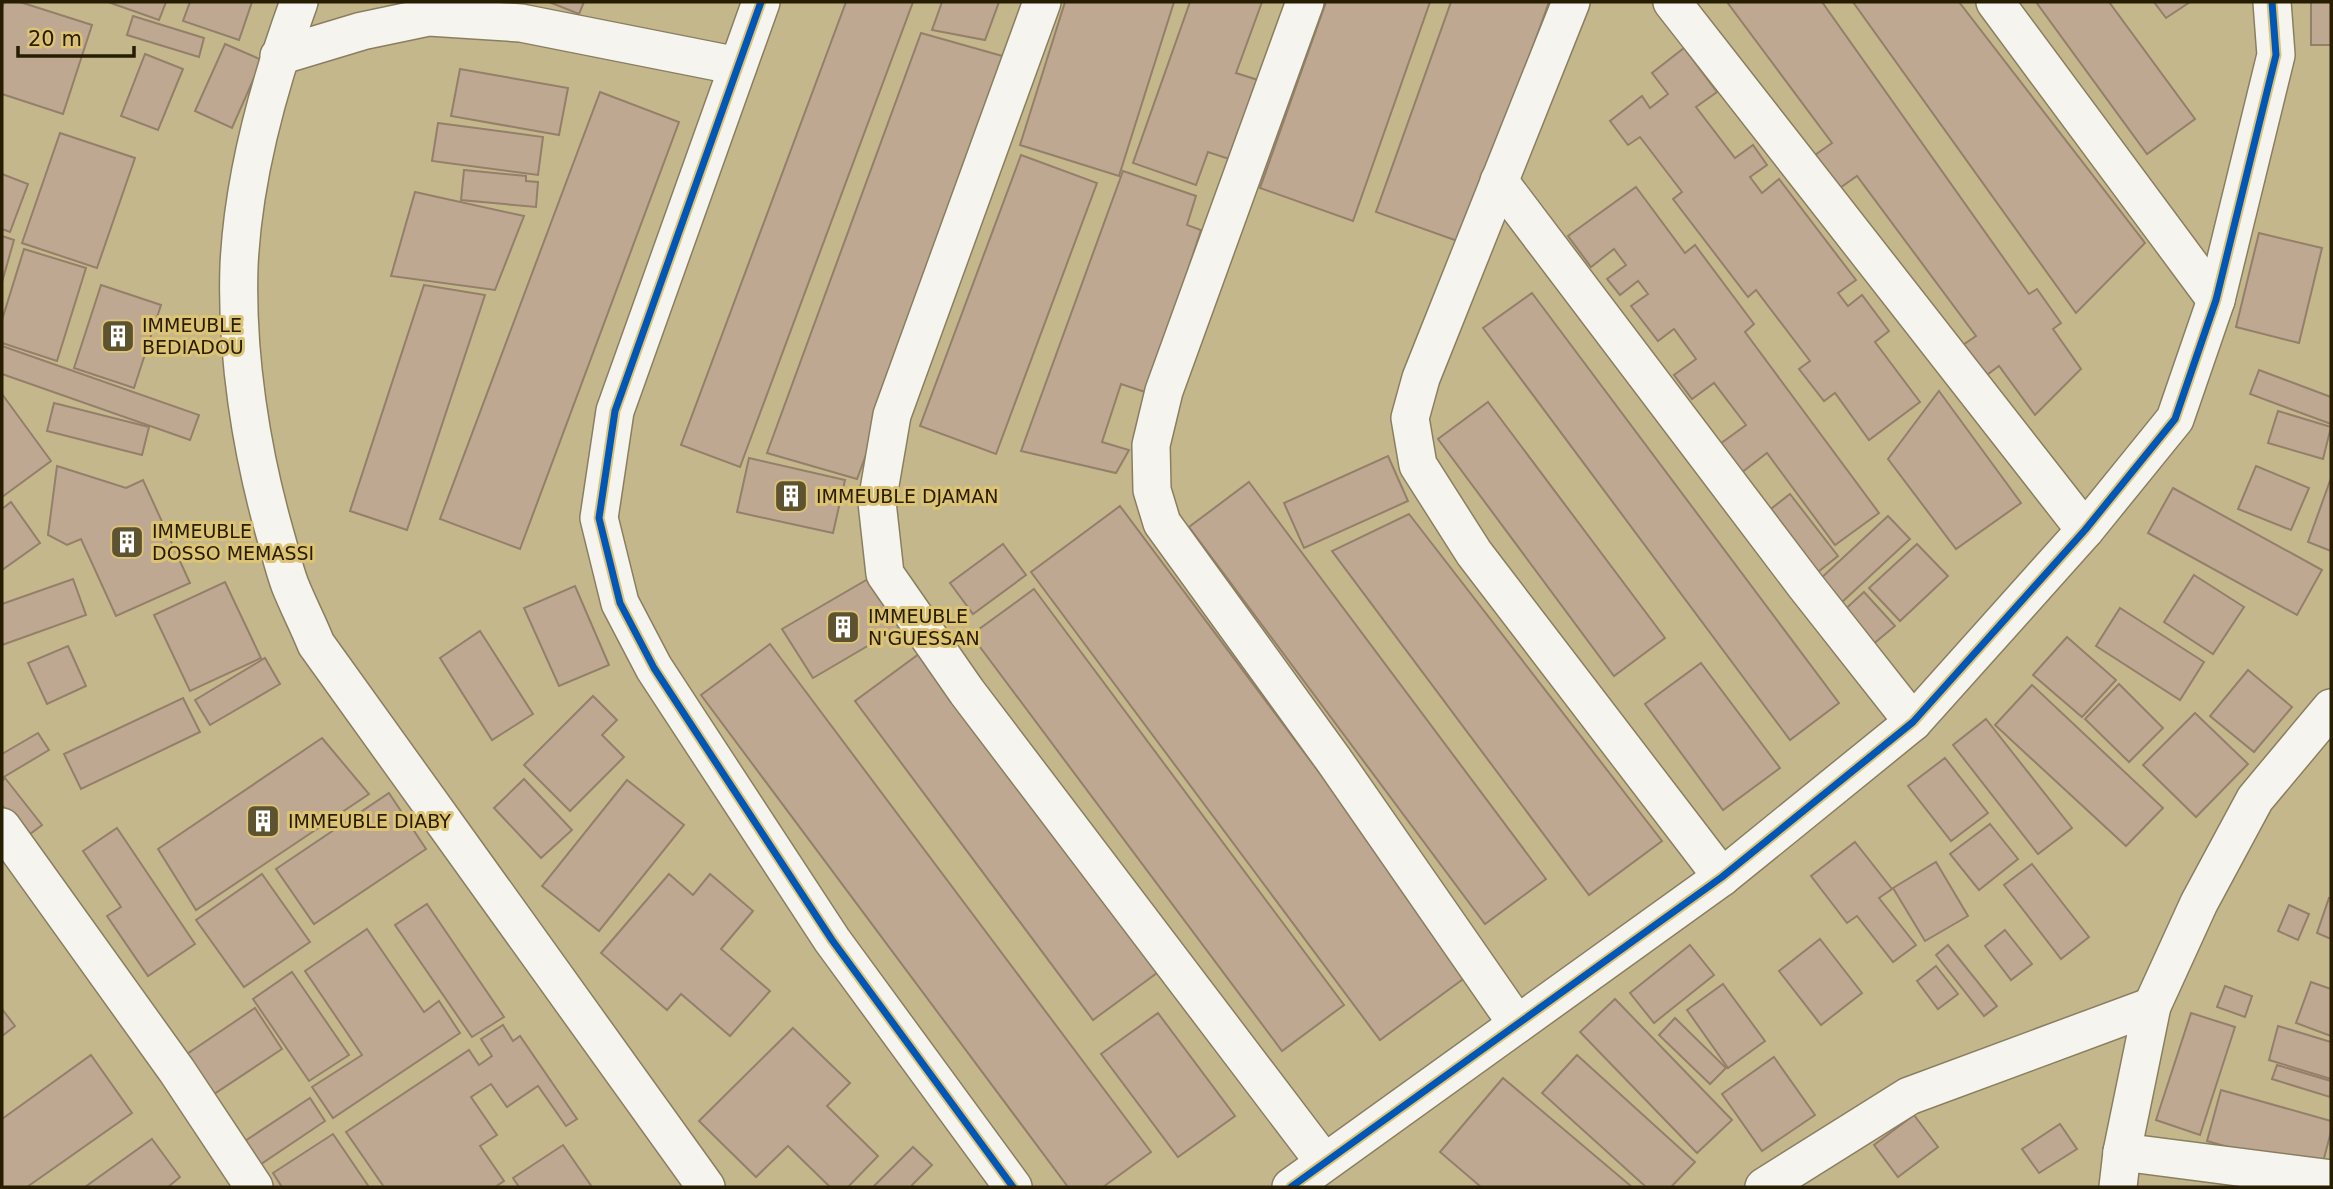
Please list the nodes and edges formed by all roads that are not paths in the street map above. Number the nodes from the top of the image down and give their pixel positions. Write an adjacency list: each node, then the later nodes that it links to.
1 (299, 2): 9 (street)
2 (761, 2): 10 (street)
3 (1042, 2): 20 (street)
4 (1305, 2): 19 (street)
5 (1570, 2): 11 (street)
6 (1672, 2): 13 (street)
7 (1995, 2): 12 (street)
8 (2272, 2): 12 (street)
9 (279, 56): 10 (street); 24 (street)
10 (738, 66): 25 (street)
11 (1499, 181): 15 (street); 17 (street)
12 (2216, 300): 13 (street)
13 (2085, 530): 15 (street)
14 (2331, 708): 18 (street)
15 (1913, 722): 17 (street)
16 (2, 827): 23 (street)
17 (1722, 877): 19 (street)
18 (2152, 1006): 21 (street); 27 (street)
19 (1517, 1024): 20 (street)
20 (1324, 1162): 26 (street)
21 (2120, 1170): 22 (street)
22 (2331, 1180)
23 (254, 1187)
24 (706, 1187)
25 (1013, 1187)
26 (1291, 1187)
27 (1764, 1187)

